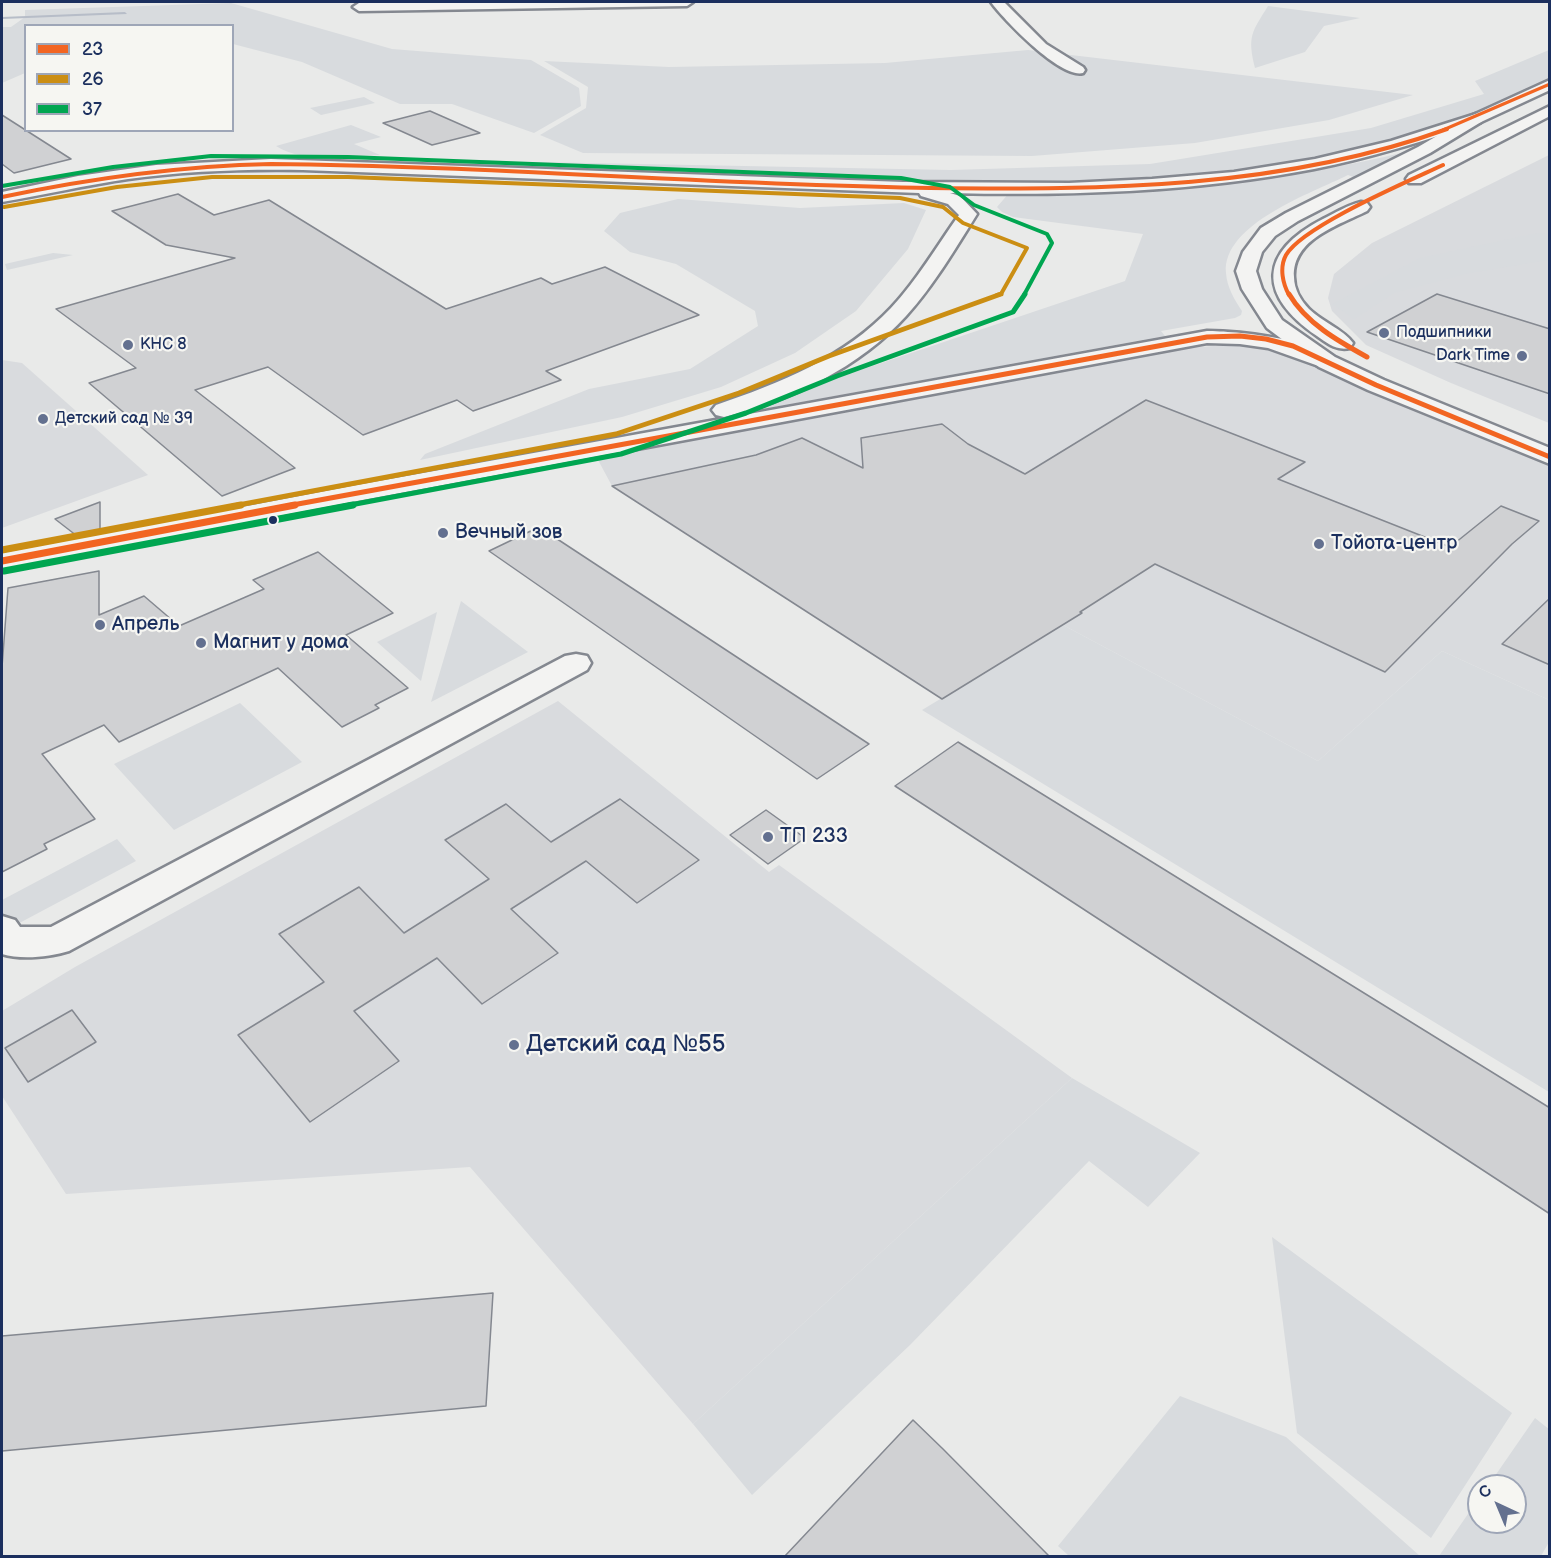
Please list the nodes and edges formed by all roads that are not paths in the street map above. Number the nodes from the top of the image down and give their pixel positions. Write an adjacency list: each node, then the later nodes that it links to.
1 (687, 2): 3 (main road)
2 (998, 2): 4 (main road)
3 (359, 7)
4 (1078, 70)
5 (1550, 84): 7 (main road)
6 (1550, 110): 11 (main road)
7 (1476, 119): 8 (main road); 10 (main road)
8 (901, 188): 9 (main road); 14 (main road)
9 (2, 197)
10 (1328, 362): 14 (main road); 15 (main road)
11 (1385, 366)
12 (1435, 388): 13 (main road)
13 (1550, 434)
14 (619, 444): 16 (main road)
15 (1550, 457)
16 (2, 561)
17 (576, 663): 18 (main road)
18 (2, 930)

